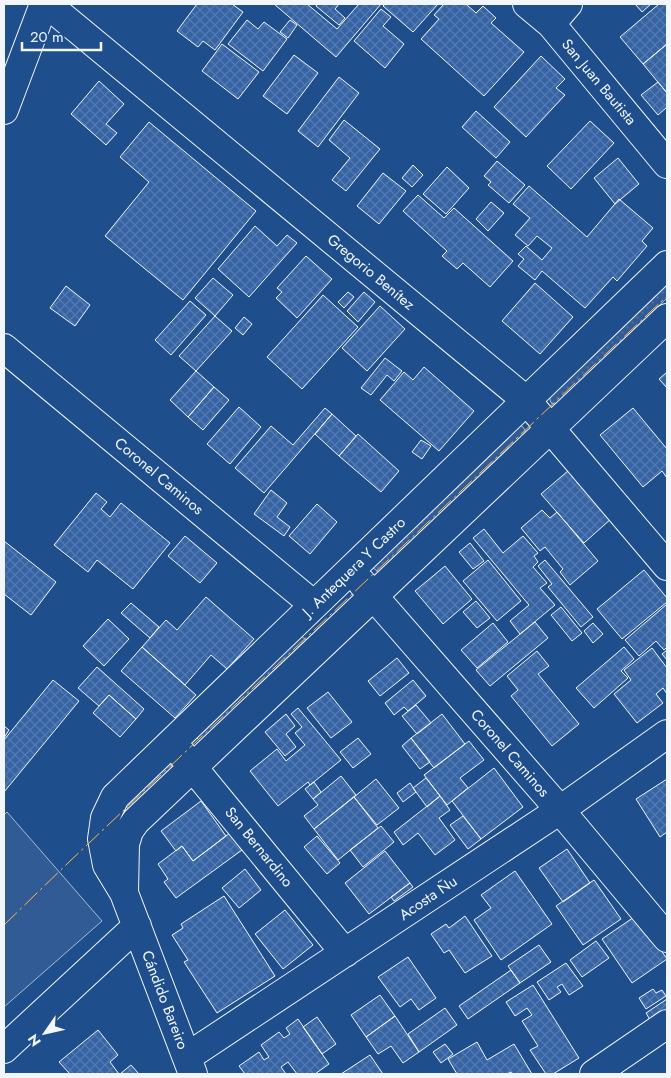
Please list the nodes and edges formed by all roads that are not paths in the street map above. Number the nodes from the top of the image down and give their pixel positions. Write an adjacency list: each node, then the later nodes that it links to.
1 (46, 4): 5 (street); 10 (street, Gregorio Benítez)
2 (527, 4): 4 (street, San Juan Bautista)
3 (568, 4): 4 (street)
4 (551, 24): 6 (street, San Juan Bautista)
5 (4, 110)
6 (667, 164)
7 (667, 266): 10 (street, J. Antequera Y Castro)
8 (667, 318): 11 (street, J. Antequera Y Castro)
9 (4, 348): 15 (street, Coronel Caminos)
10 (527, 401): 11 (street, Gregorio Benítez); 13 (street, J. Antequera Y Castro)
11 (550, 429): 12 (street, Gregorio Benítez); 14 (street, J. Antequera Y Castro)
12 (667, 566)
13 (351, 570): 14 (street, Coronel Caminos); 15 (street, J. Antequera Y Castro)
14 (374, 596): 18 (street, J. Antequera Y Castro); 19 (street, Coronel Caminos)
15 (314, 605): 17 (street, J. Antequera Y Castro)
16 (667, 734): 19 (street, Acosta Ñu)
17 (172, 742): 18 (street, San Bernardino); 20 (street, J. Antequera Y Castro)
18 (193, 768): 20 (street, J. Antequera Y Castro); 23 (street, San Bernardino)
19 (560, 810): 22 (street, Coronel Caminos); 23 (street, Acosta Ñu)
20 (124, 893): 21 (street, J. Antequera Y Castro)
21 (137, 926): 25 (street); 26 (street, Cándido Bareiro)
22 (667, 938)
23 (345, 953): 26 (street, Acosta Ñu)
24 (667, 1024): 27 (street)
25 (4, 1049)
26 (190, 1066)
27 (594, 1074)

